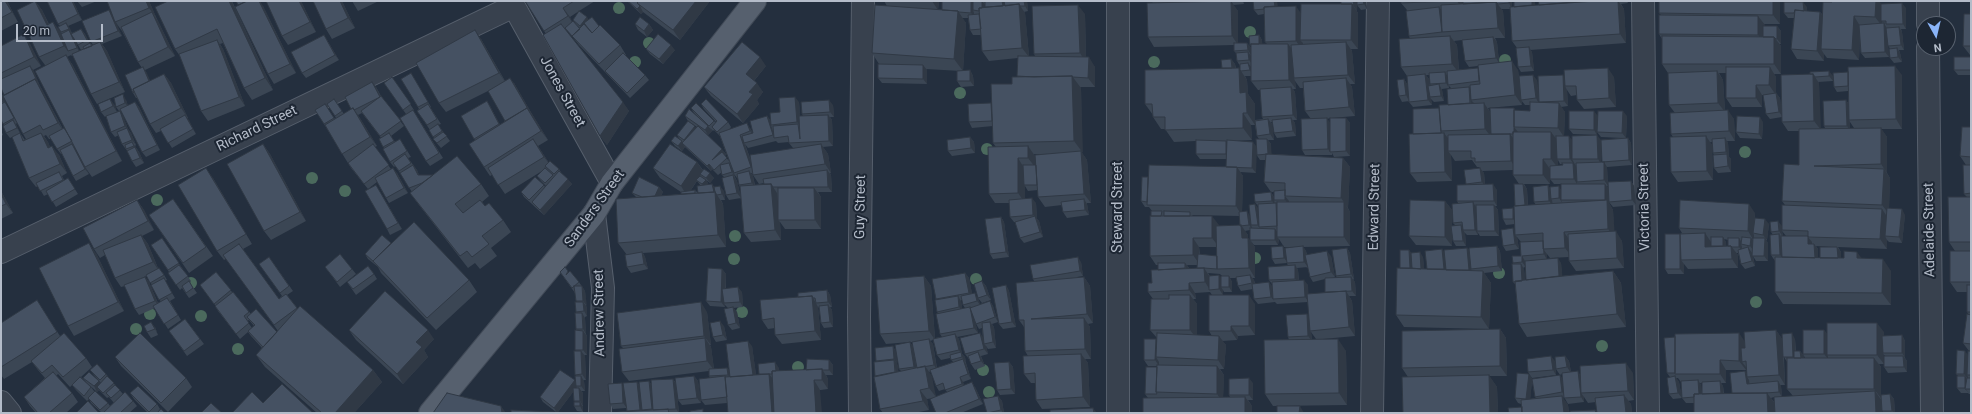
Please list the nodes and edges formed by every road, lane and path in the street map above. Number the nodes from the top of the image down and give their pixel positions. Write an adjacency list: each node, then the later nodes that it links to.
1 (755, 1): 10 (main road, Sanders Street)
2 (863, 1): 17 (street, Guy Street)
3 (1118, 1): 18 (street, Steward Street)
4 (1378, 1): 19 (street, Edward Street)
5 (1643, 1): 20 (street, Victoria Street)
6 (1928, 1): 8 (street)
7 (512, 3): 10 (street, Jones Street); 12 (street, Richard Street)
8 (1928, 16)
9 (1928, 56): 21 (street, Adelaide Street)
10 (612, 184): 11 (main road, Sanders Street)
11 (594, 214): 15 (main road, Sanders Street); 16 (street, Andrew Street)
12 (1, 252)
13 (1, 402): 14 (street)
14 (10, 413)
15 (430, 413)
16 (600, 413)
17 (860, 413)
18 (1118, 413)
19 (1372, 413)
20 (1648, 413)
21 (1932, 413)

